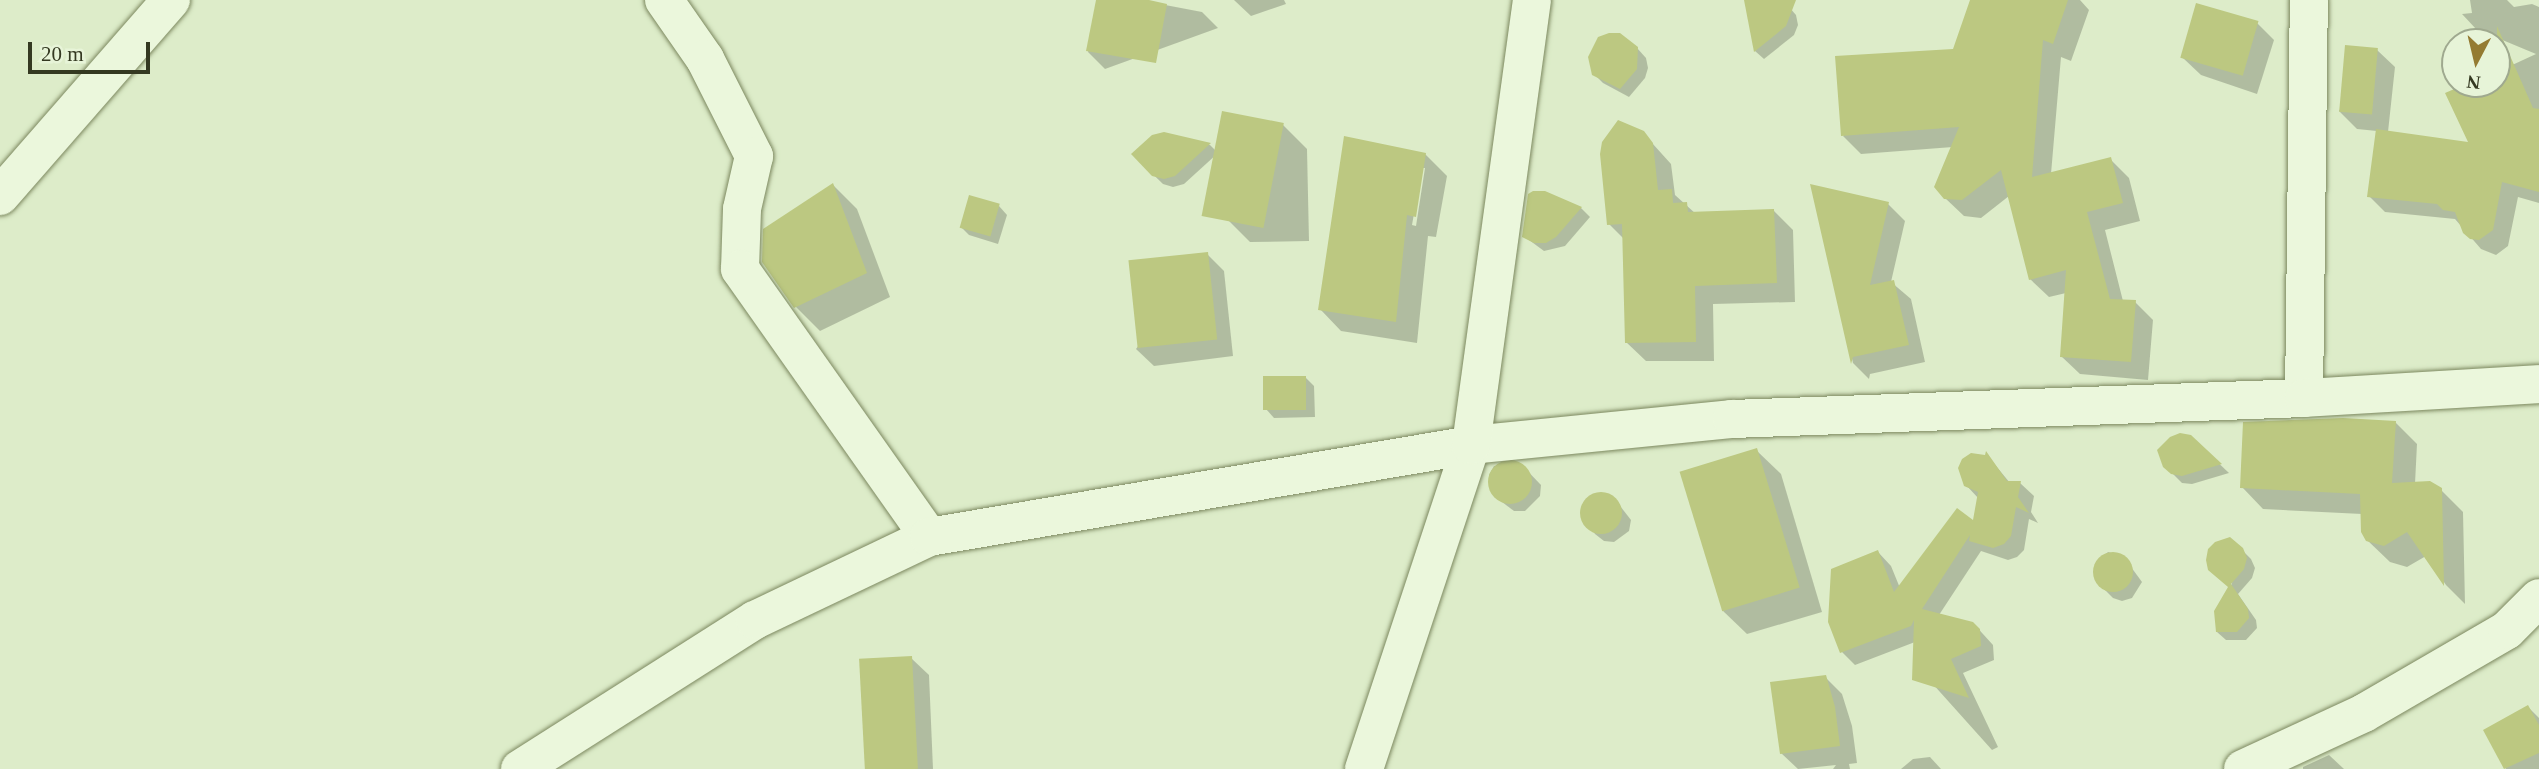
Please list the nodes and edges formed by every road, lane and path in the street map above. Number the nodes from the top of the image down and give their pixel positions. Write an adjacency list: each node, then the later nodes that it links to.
1 (171, 0): 5 (street)
2 (664, 0): 9 (street)
3 (1532, 0): 8 (street)
4 (2309, 0): 7 (street)
5 (0, 196)
6 (2539, 384): 7 (street)
7 (2304, 398): 8 (street)
8 (1471, 445): 9 (street); 12 (street)
9 (929, 537): 11 (street)
10 (2539, 598): 13 (street)
11 (520, 769)
12 (1364, 769)
13 (2243, 769)

